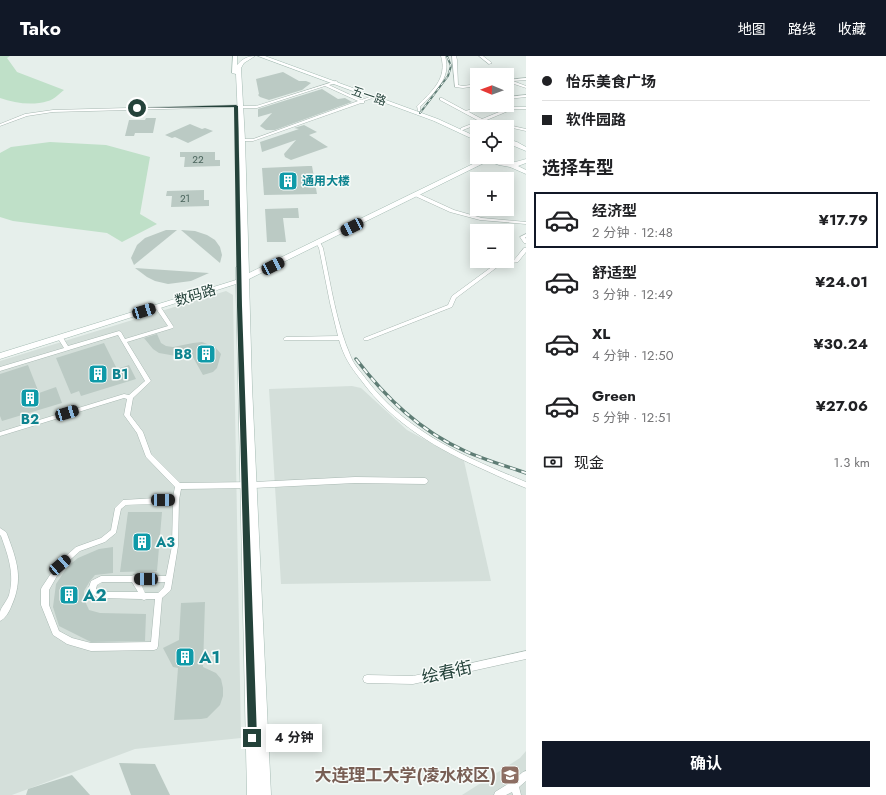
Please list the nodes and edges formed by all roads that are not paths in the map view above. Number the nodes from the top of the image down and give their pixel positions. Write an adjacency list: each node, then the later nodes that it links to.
1 (235, 56): 21 (main road)
2 (253, 56): 21 (main road)
3 (260, 56): 11 (main road, 五一路)
4 (266, 56): 11 (main road, 五一路)
5 (443, 56): 23 (street)
6 (454, 56): 14 (street)
7 (480, 56): 8 (street)
8 (490, 62)
9 (526, 79): 10 (street)
10 (514, 80)
11 (333, 82): 13 (street); 17 (main road, 五一路)
12 (514, 83): 15 (street)
13 (325, 85): 20 (street); 21 (street)
14 (470, 86)
15 (526, 87)
16 (526, 96): 18 (street)
17 (374, 97): 20 (street); 23 (main road, 五一路); 34 (main road, 五一路)
18 (514, 97)
19 (441, 99): 25 (street)
20 (363, 102): 35 (street)
21 (239, 106): 28 (street); 35 (main road); 47 (main road)
22 (526, 108): 27 (street)
23 (419, 110): 31 (main road, 五一路)
24 (470, 111): 25 (street)
25 (466, 112): 26 (street)
26 (480, 120)
27 (484, 120)
28 (0, 125)
29 (470, 126): 31 (street)
30 (514, 127): 32 (street)
31 (462, 129): 33 (main road, 五一路)
32 (526, 130)
33 (470, 133)
34 (470, 136)
35 (242, 140): 47 (main road)
36 (514, 144): 37 (main road)
37 (526, 148)
38 (474, 164): 41 (main road, 数码路)
39 (510, 164): 40 (main road)
40 (524, 166)
41 (417, 194): 42 (street); 45 (main road, 数码路)
42 (526, 223)
43 (526, 235): 44 (street)
44 (526, 242)
45 (318, 244): 47 (main road, 数码路); 52 (street)
46 (526, 250): 54 (street)
47 (243, 276): 48 (main road, 数码路); 49 (main road); 62 (main road)
48 (218, 288): 49 (main road); 50 (main road, 数码路)
49 (239, 295): 62 (main road)
50 (158, 306): 51 (main road, 数码路); 55 (street)
51 (60, 337): 56 (street); 57 (main road, 数码路)
52 (342, 338): 53 (street); 63 (street)
53 (286, 339)
54 (366, 339)
55 (124, 341): 56 (street); 59 (street)
56 (66, 349): 58 (street)
57 (0, 356)
58 (0, 369)
59 (130, 397): 60 (street); 64 (street)
60 (0, 434)
61 (425, 481): 62 (street)
62 (248, 485): 64 (street); 76 (main road); 77 (main road)
63 (526, 485)
64 (178, 486): 65 (street)
65 (176, 500): 68 (street); 70 (street)
66 (0, 532): 71 (street)
67 (134, 578): 68 (street); 69 (street); 69 (street)
68 (169, 579): 70 (street)
69 (144, 596): 70 (street)
70 (159, 596)
71 (0, 618)
72 (526, 655): 73 (street, 绘春街)
73 (367, 679)
74 (526, 775): 75 (street)
75 (514, 785): 78 (street); 79 (street)
76 (254, 795)
77 (264, 795)
78 (498, 795)
79 (517, 795)

